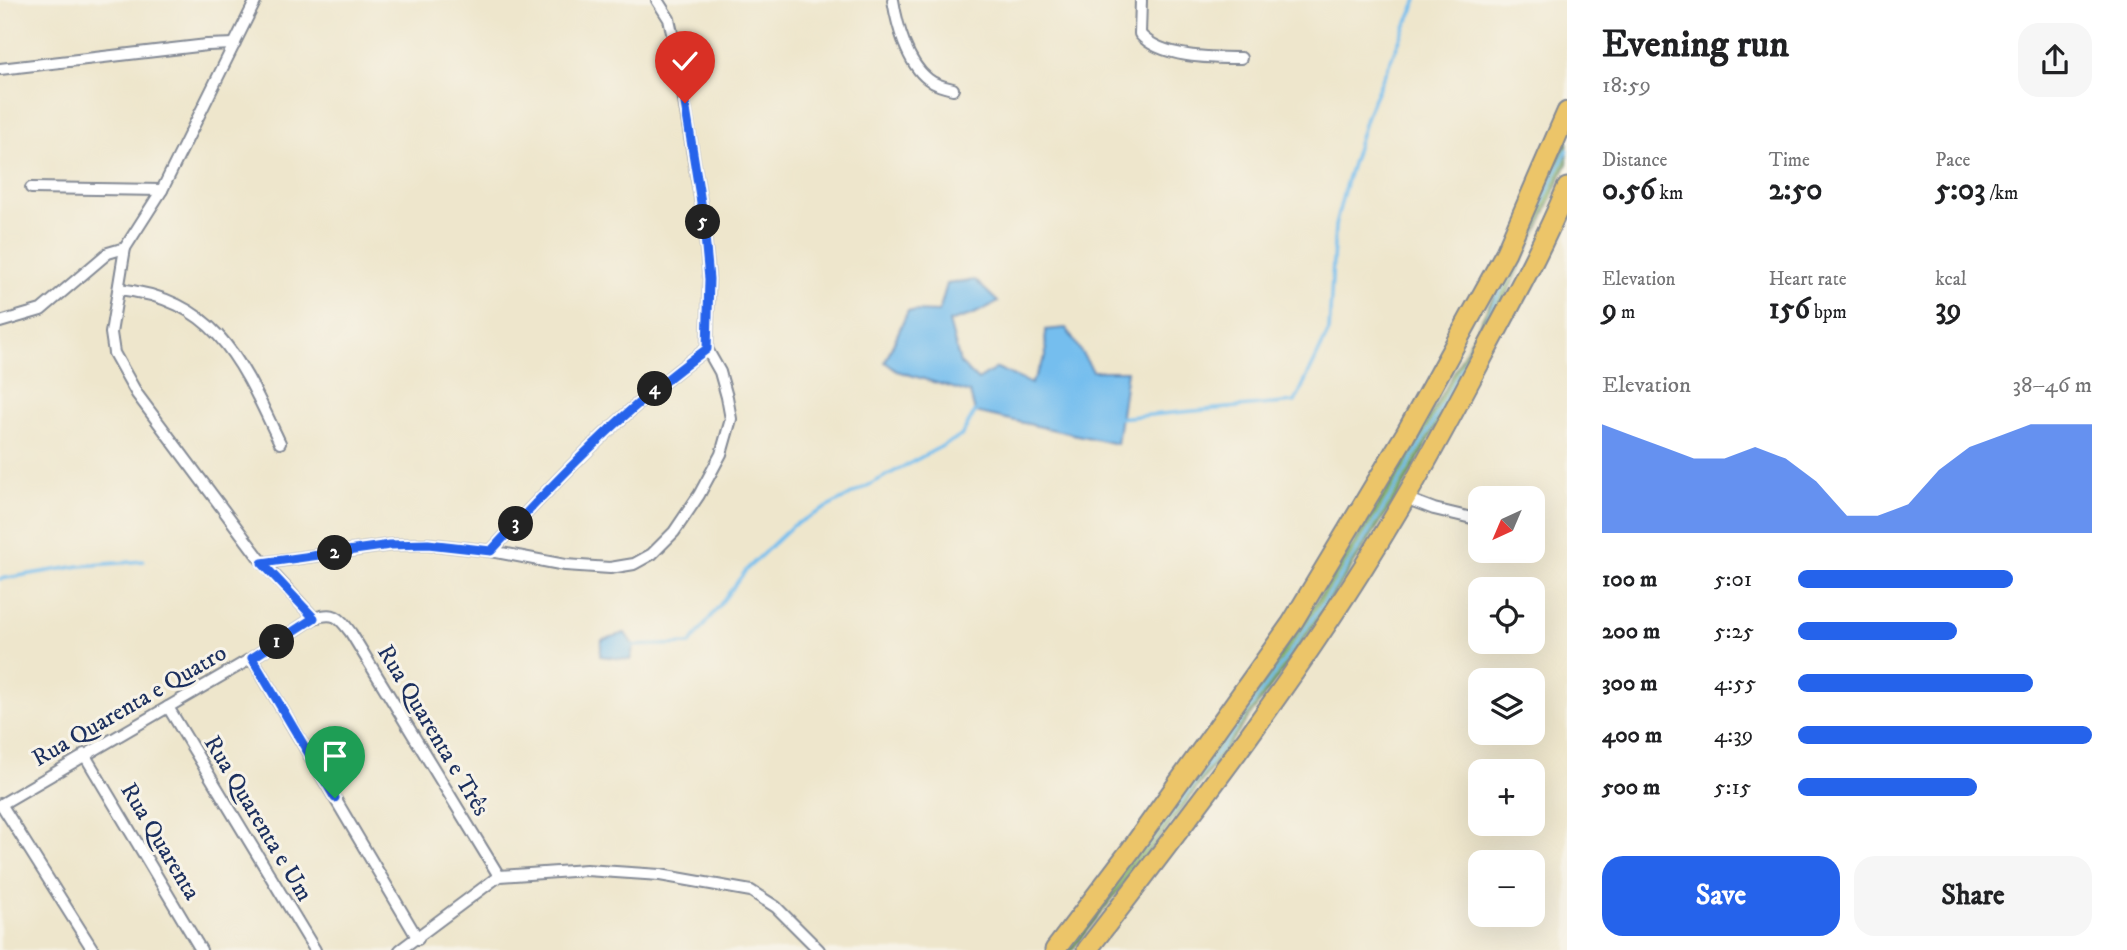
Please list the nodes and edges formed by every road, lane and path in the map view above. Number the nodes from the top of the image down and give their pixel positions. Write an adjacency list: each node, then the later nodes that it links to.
1 (256, 0): 5 (street)
2 (657, 0): 17 (street)
3 (893, 0): 8 (street)
4 (1141, 0): 6 (street)
5 (235, 44): 7 (street); 12 (street)
6 (1241, 58)
7 (0, 69)
8 (953, 89)
9 (1567, 112): 37 (highway)
10 (31, 188): 12 (street)
11 (1567, 188): 18 (highway)
12 (162, 190): 14 (street)
13 (1567, 212): 18 (highway)
14 (125, 248): 15 (street); 16 (street)
15 (120, 289): 19 (street); 23 (street)
16 (0, 322)
17 (707, 349): 22 (street); 22 (street)
18 (1469, 383): 20 (highway)
19 (279, 443)
20 (1405, 498): 21 (street); 38 (highway)
21 (1468, 517)
22 (491, 551): 23 (street)
23 (262, 563): 25 (street)
24 (326, 614): 25 (street, Rua Quarenta e Quatro); 30 (street, Rua Quarenta e Três)
25 (314, 618): 26 (street, Rua Quarenta e Quatro)
26 (252, 658): 27 (street, Rua Quarenta e Quatro); 31 (street)
27 (168, 707): 28 (street, Rua Quarenta e Quatro); 34 (street, Rua Quarenta e Um)
28 (84, 754): 29 (street, Rua Quarenta e Quatro); 33 (street, Rua Quarenta)
29 (0, 804): 32 (street)
30 (499, 876): 31 (street); 36 (street)
31 (418, 939): 35 (street)
32 (93, 950)
33 (201, 950)
34 (315, 950)
35 (400, 950)
36 (819, 950)
37 (1055, 950)
38 (1087, 950)

